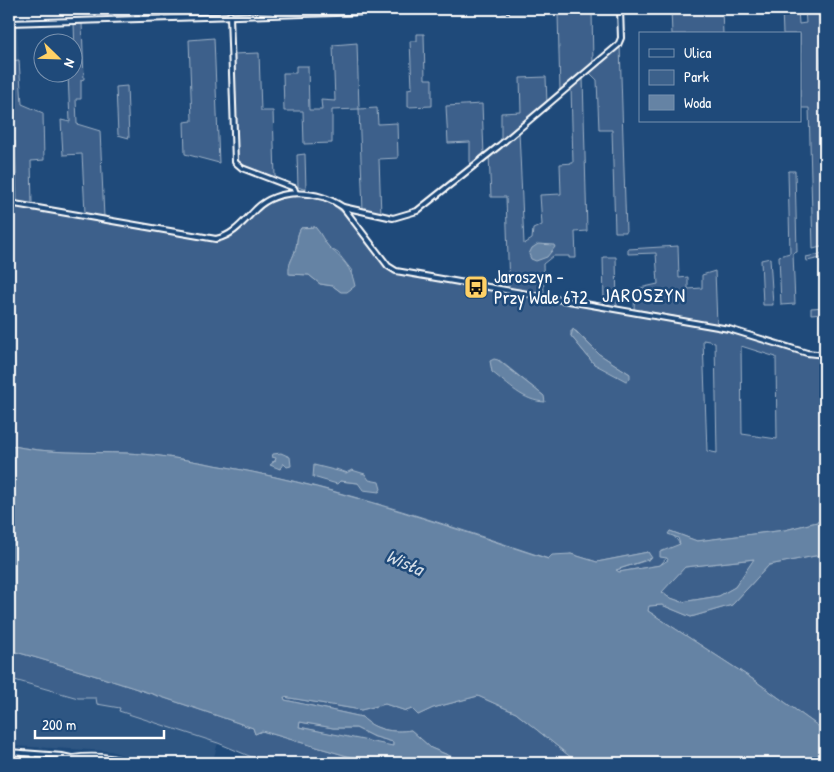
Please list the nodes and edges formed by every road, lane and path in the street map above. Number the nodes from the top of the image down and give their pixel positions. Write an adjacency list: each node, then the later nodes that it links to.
1 (463, 9): 5 (street)
2 (504, 9): 3 (street)
3 (592, 9)
4 (620, 9): 9 (street)
5 (230, 15): 6 (street); 7 (street)
6 (9, 22)
7 (296, 193): 8 (street); 9 (street)
8 (9, 203)
9 (343, 207): 10 (street)
10 (825, 355)
11 (9, 752): 12 (street)
12 (32, 754): 13 (street); 14 (street)
13 (71, 758): 15 (main road); 16 (main road)
14 (35, 763)
15 (52, 763)
16 (129, 763)

